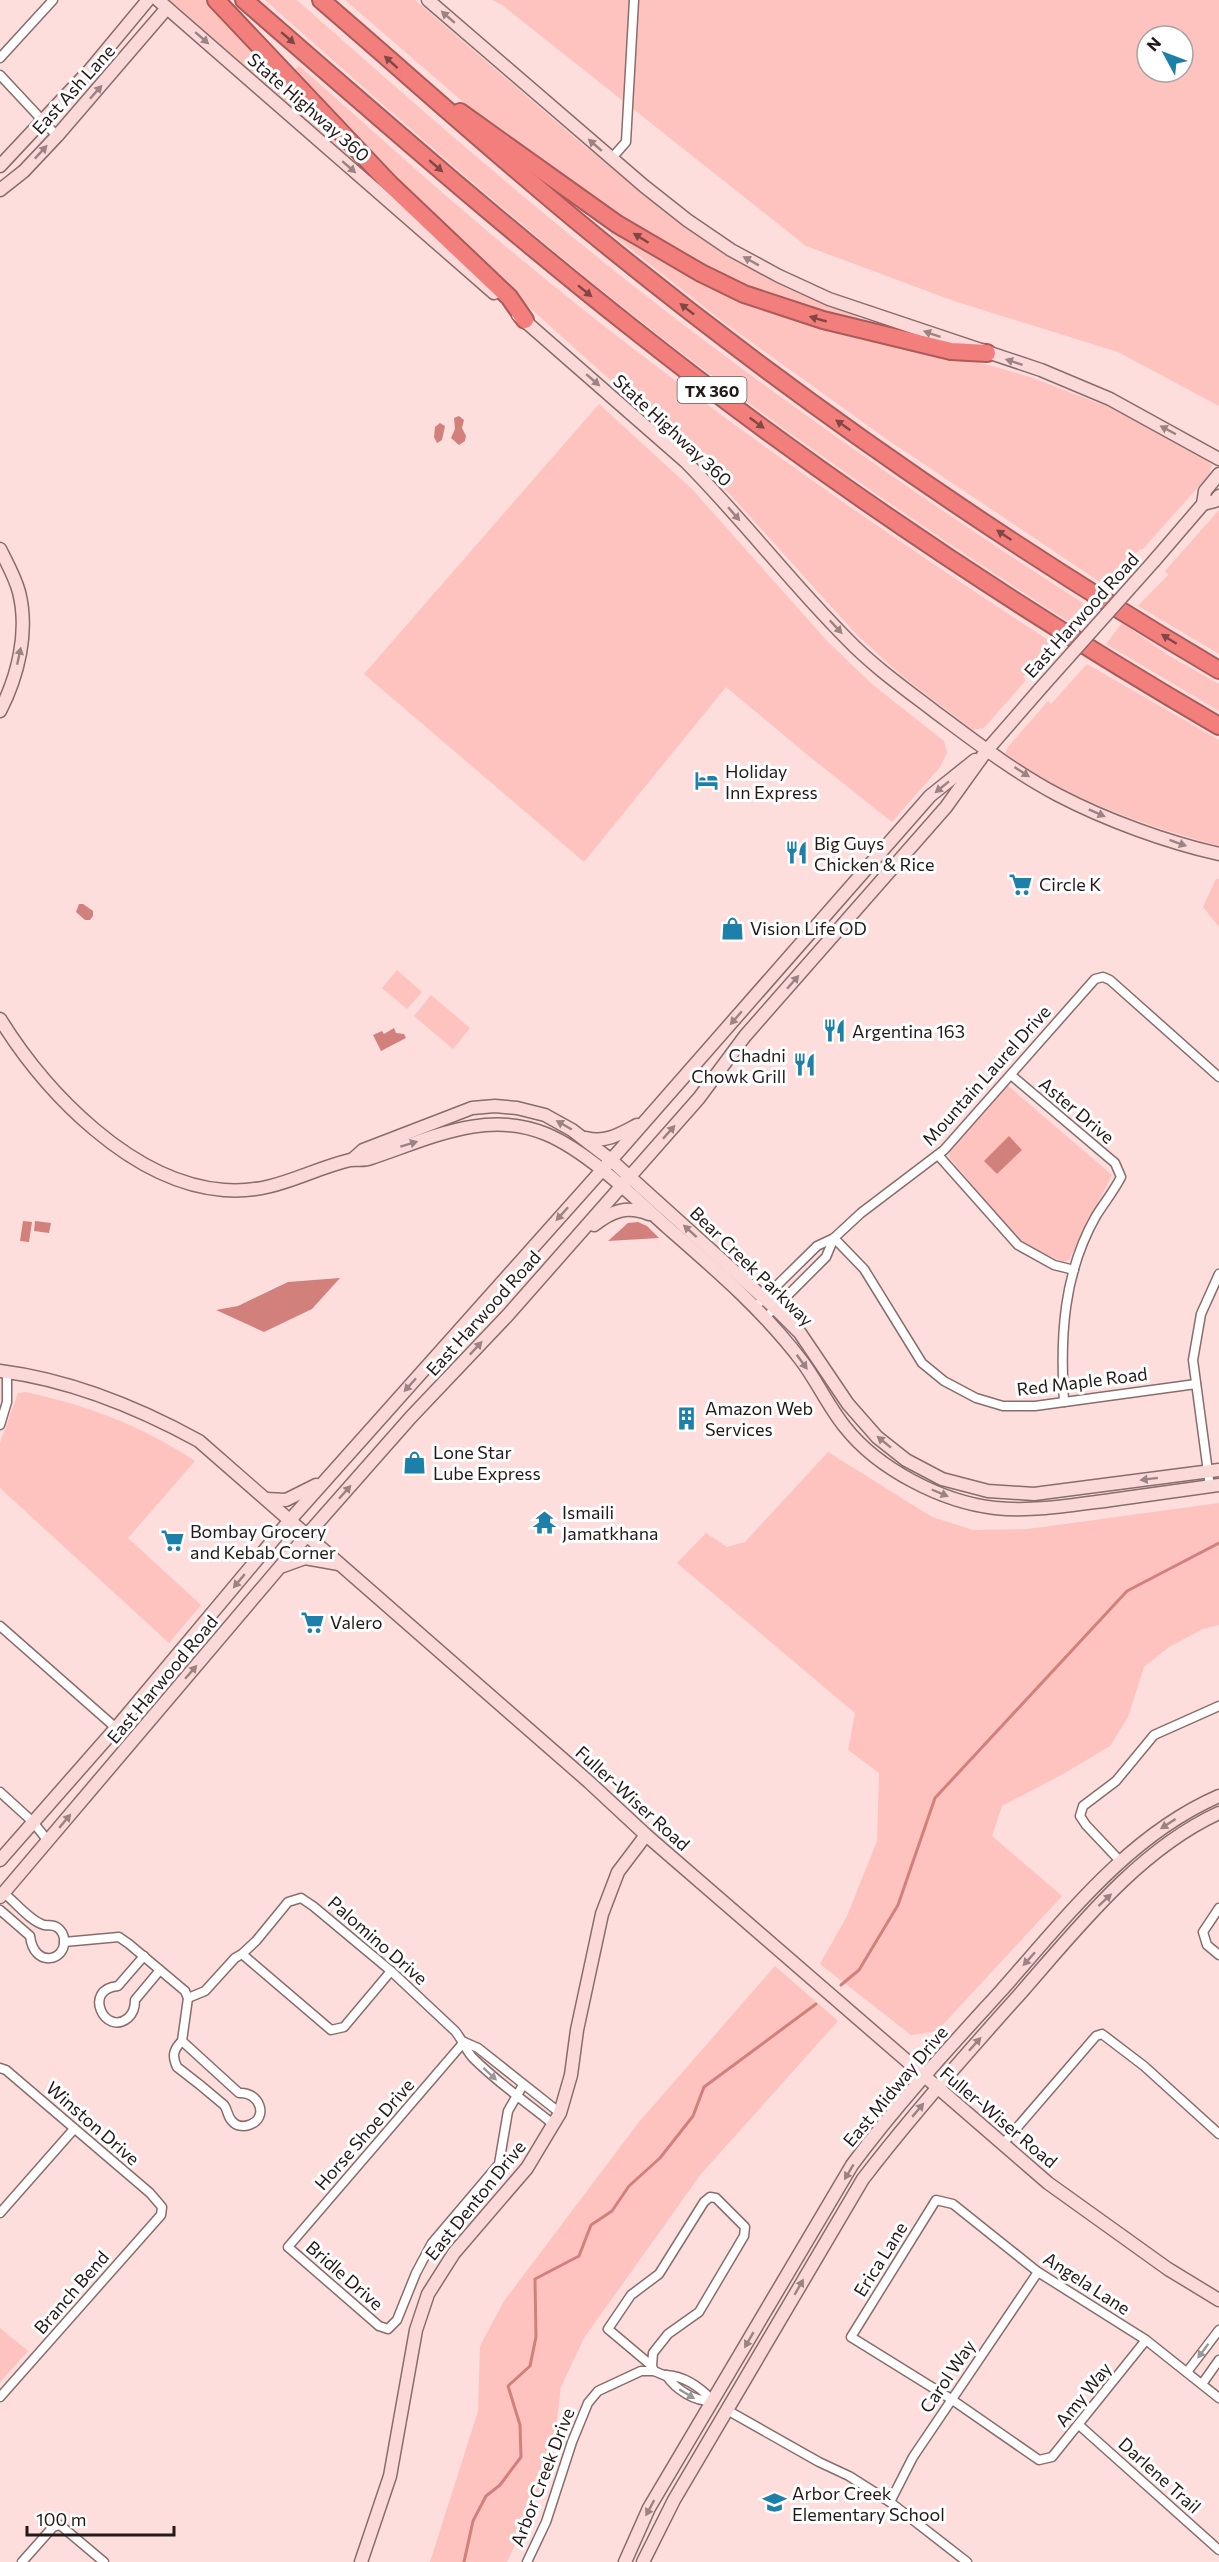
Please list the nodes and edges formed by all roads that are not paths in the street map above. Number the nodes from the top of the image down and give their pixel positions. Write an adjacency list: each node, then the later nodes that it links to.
1 (53, 0): 9 (street)
2 (148, 0): 12 (main road, East Ash Lane)
3 (216, 0): 17 (highway)
4 (244, 0): 26 (highway, TX 360, one-way to 26)
5 (321, 0): 11 (highway, TX 360, one-way to 5)
6 (428, 0): 14 (main road, one-way to 6)
7 (634, 0): 14 (street)
8 (163, 4): 13 (main road, East Ash Lane, one-way to 8); 17 (main road, State Highway 360, one-way to 17)
9 (0, 58)
10 (0, 75): 12 (street)
11 (434, 100): 18 (highway, one-way to 11); 24 (highway, TX 360, one-way to 11)
12 (42, 121): 13 (street); 15 (main road, East Ash Lane)
13 (57, 135): 16 (main road, East Ash Lane, one-way to 13)
14 (611, 159): 18 (main road, one-way to 14)
15 (0, 166)
16 (0, 190)
17 (525, 320): 27 (main road, State Highway 360, one-way to 27)
18 (987, 353): 19 (main road, one-way to 18)
19 (1219, 459)
20 (1219, 474): 22 (main road, East Harwood Road)
21 (1219, 496): 22 (main road, East Harwood Road)
22 (1203, 504): 27 (main road, East Harwood Road, bridge)
23 (0, 549): 25 (main road, one-way to 23)
24 (1219, 670)
25 (0, 711)
26 (1219, 726)
27 (987, 750): 28 (main road, State Highway 360, one-way to 28); 29 (main road, East Harwood Road, one-way to 29); 30 (main road, East Harwood Road)
28 (1219, 854)
29 (802, 943): 30 (main road); 34 (main road, East Harwood Road, one-way to 34)
30 (817, 955): 40 (main road, East Harwood Road, one-way to 30)
31 (0, 1019): 37 (main road, Bear Creek Parkway)
32 (1011, 1075): 33 (street, Mountain Laurel Drive); 36 (street, Mountain Laurel Drive); 45 (street, Aster Drive)
33 (1219, 1077)
34 (646, 1120): 35 (main road); 38 (main road, East Harwood Road)
35 (584, 1137): 37 (main road, Bear Creek Parkway, one-way to 37); 38 (main road, Bear Creek Parkway)
36 (938, 1155): 43 (street, Mountain Laurel Drive); 45 (street)
37 (353, 1159): 39 (main road, Bear Creek Parkway, one-way to 39)
38 (611, 1160): 39 (main road, East Harwood Road); 40 (main road, Bear Creek Parkway)
39 (601, 1171): 41 (main road, Bear Creek Parkway); 53 (main road, East Harwood Road, one-way to 53)
40 (630, 1176): 41 (main road, East Harwood Road); 47 (main road, Bear Creek Parkway, one-way to 40)
41 (621, 1187): 42 (main road, Bear Creek Parkway); 44 (main road, East Harwood Road)
42 (656, 1216): 44 (main road); 48 (main road, Bear Creek Parkway)
43 (834, 1238): 47 (street, Mountain Laurel Drive); 49 (street, Mountain Laurel Drive); 54 (street, Red Maple Road)
44 (564, 1251): 55 (main road, East Harwood Road, one-way to 44)
45 (1074, 1270): 54 (street)
46 (1219, 1274): 52 (street)
47 (764, 1298): 48 (street, Mountain Laurel Drive); 49 (main road, Bear Creek Parkway)
48 (754, 1308): 50 (main road, Bear Creek Parkway)
49 (775, 1308): 50 (street, Mountain Laurel Drive); 57 (main road, Bear Creek Parkway, one-way to 49)
50 (764, 1318): 59 (main road, Bear Creek Parkway, one-way to 59)
51 (3, 1371): 56 (street); 60 (main road, Fuller-Wiser Road)
52 (1196, 1384): 54 (street, Red Maple Road); 57 (street)
53 (395, 1401): 55 (main road); 58 (main road, East Harwood Road)
54 (1064, 1402)
55 (411, 1418): 62 (main road, East Harwood Road, one-way to 55)
56 (0, 1425)
57 (1213, 1470): 59 (street)
58 (325, 1480): 60 (main road); 61 (main road, East Harwood Road)
59 (1214, 1486)
60 (266, 1499): 61 (main road, Fuller-Wiser Road)
61 (290, 1520): 62 (main road, Fuller-Wiser Road); 67 (main road, East Harwood Road, one-way to 67)
62 (307, 1535): 63 (main road, Fuller-Wiser Road); 64 (main road, East Harwood Road)
63 (342, 1565): 64 (main road); 72 (main road, Fuller-Wiser Road)
64 (279, 1568): 73 (main road, East Harwood Road, one-way to 64)
65 (0, 1626): 67 (street)
66 (1219, 1706): 75 (street)
67 (116, 1728): 71 (main road, East Harwood Road)
68 (0, 1792): 71 (street)
69 (1219, 1796): 75 (main road, East Midway Drive, one-way to 75)
70 (1219, 1813): 91 (main road, East Midway Drive, one-way to 70)
71 (33, 1822): 73 (street); 74 (main road, East Harwood Road)
72 (646, 1835): 89 (main road, Fuller-Wiser Road); 93 (main road, East Denton Drive)
73 (48, 1841): 76 (main road, East Harwood Road)
74 (0, 1860)
75 (1121, 1862): 89 (main road, East Midway Drive, one-way to 89)
76 (2, 1895): 79 (street)
77 (1219, 1908): 81 (street)
78 (0, 1910): 79 (street)
79 (64, 1941): 82 (street)
80 (242, 1954): 84 (street, Palomino Drive); 84 (street); 85 (street, Palomino Drive)
81 (1219, 1955)
82 (144, 1956): 83 (street); 83 (street)
83 (160, 1970): 85 (street)
84 (390, 1971): 87 (street, Palomino Drive)
85 (188, 1998): 86 (street)
86 (182, 2041): 86 (street)
87 (464, 2042): 90 (street, Palomino Drive); 92 (street, Palomino Drive, one-way to 92); 101 (street, Horse Shoe Drive)
88 (0, 2068): 95 (street, Winston Drive)
89 (924, 2077): 91 (main road, Fuller-Wiser Road); 113 (main road, East Midway Drive, one-way to 113)
90 (523, 2085): 92 (street); 93 (street, Palomino Drive)
91 (936, 2088): 97 (main road, Fuller-Wiser Road); 114 (main road, East Midway Drive, one-way to 91)
92 (514, 2096): 94 (street, Palomino Drive); 101 (street, Bridle Drive)
93 (560, 2113): 94 (main road, East Denton Drive)
94 (554, 2124): 120 (main road, East Denton Drive)
95 (74, 2129): 99 (street, Winston Drive); 100 (street)
96 (1219, 2134): 97 (street)
97 (1002, 2145): 103 (main road, Fuller-Wiser Road)
98 (936, 2199): 102 (street, Angela Lane); 112 (street, Erica Lane)
99 (162, 2207): 110 (street, Branch Bend)
100 (0, 2213)
101 (288, 2247)
102 (1038, 2272): 105 (street, Angela Lane); 112 (street, Carol Way)
103 (1219, 2300)
104 (1219, 2330): 108 (street, one-way to 108)
105 (1146, 2340): 108 (street, Angela Lane); 115 (street, Amy Way)
106 (1219, 2360): 109 (street)
107 (653, 2368): 107 (street); 113 (street); 121 (street, Arbor Creek Drive)
108 (1187, 2372): 109 (street, Angela Lane)
109 (1202, 2384): 111 (street, Angela Lane)
110 (0, 2397)
111 (1219, 2398)
112 (951, 2399): 115 (street, Amy Way); 116 (street, Carol Way)
113 (713, 2401): 114 (main road); 122 (main road, East Midway Drive, one-way to 122)
114 (727, 2410): 116 (street); 123 (main road, East Midway Drive)
115 (1079, 2425): 117 (street, Darlene Trail)
116 (890, 2502): 124 (street)
117 (1219, 2550)
118 (22, 2562): 119 (street)
119 (104, 2562)
120 (362, 2562)
121 (527, 2562)
122 (625, 2562)
123 (643, 2562)
124 (967, 2562)

